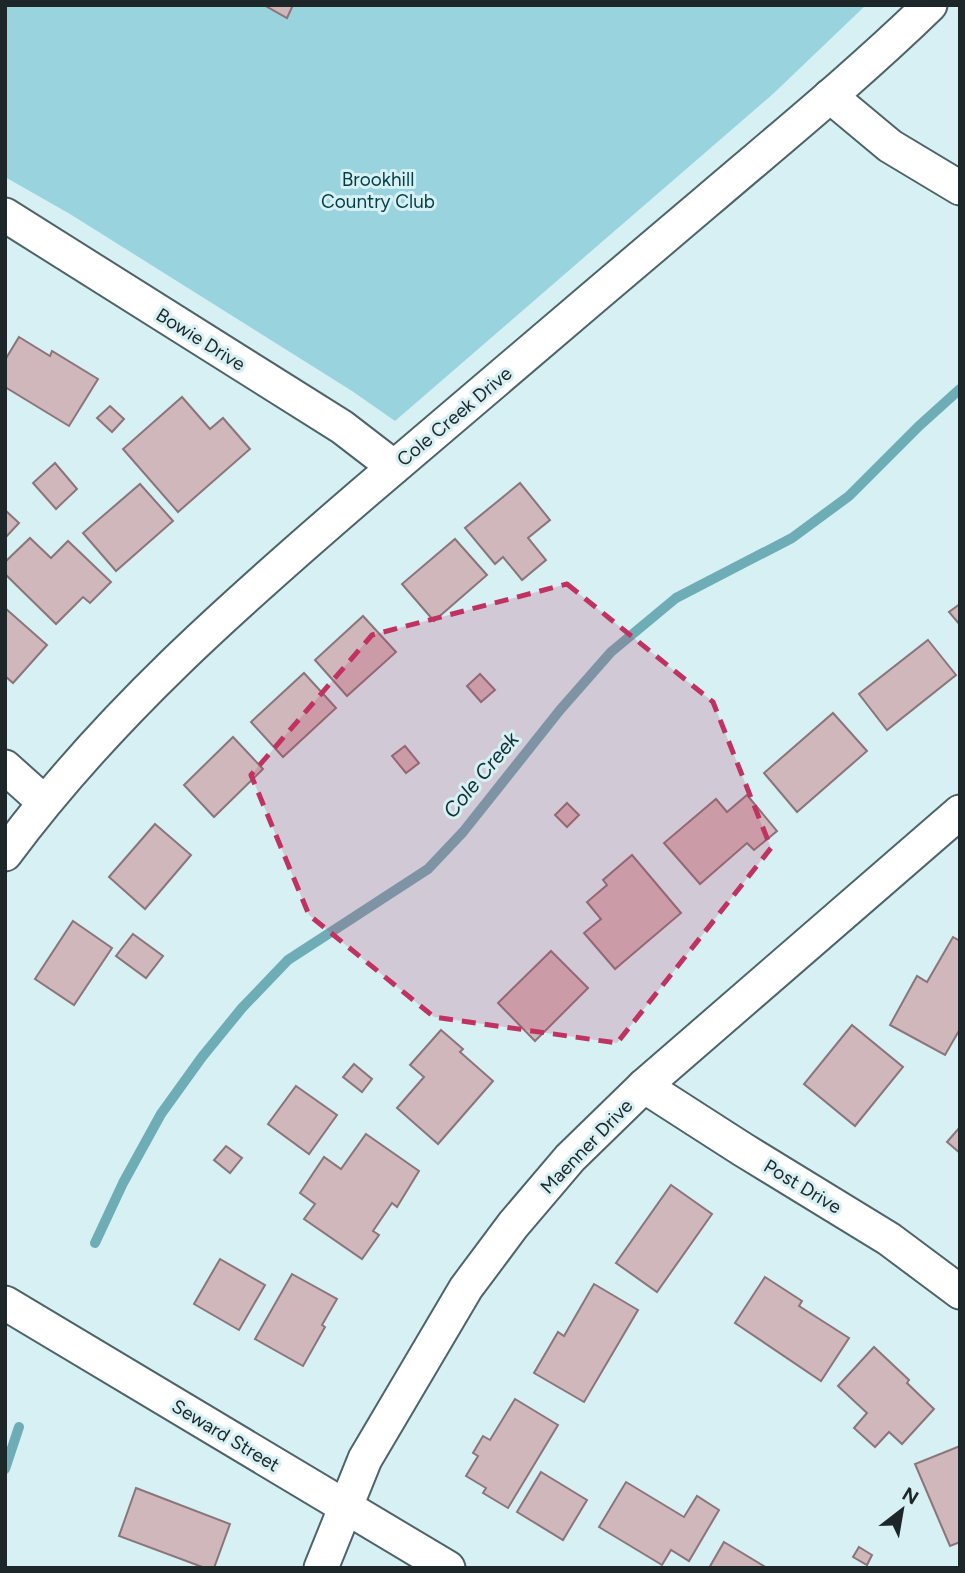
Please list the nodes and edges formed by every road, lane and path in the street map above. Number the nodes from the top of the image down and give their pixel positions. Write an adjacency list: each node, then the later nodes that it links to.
1 (930, 5): 2 (street, Cole Creek Drive)
2 (830, 96): 3 (street); 5 (street, Cole Creek Drive)
3 (960, 188)
4 (5, 215): 5 (street, Bowie Drive)
5 (394, 467): 7 (street, Cole Creek Drive)
6 (5, 767): 7 (street)
7 (44, 802): 9 (street, Cole Creek Drive)
8 (960, 812): 10 (street, Maenner Drive)
9 (5, 854)
10 (644, 1086): 11 (street, Post Drive); 13 (street, Maenner Drive)
11 (960, 1292)
12 (5, 1303): 13 (street, Seward Street)
13 (346, 1507): 14 (street, Maenner Drive); 15 (street, Seward Street)
14 (321, 1568)
15 (448, 1568)

